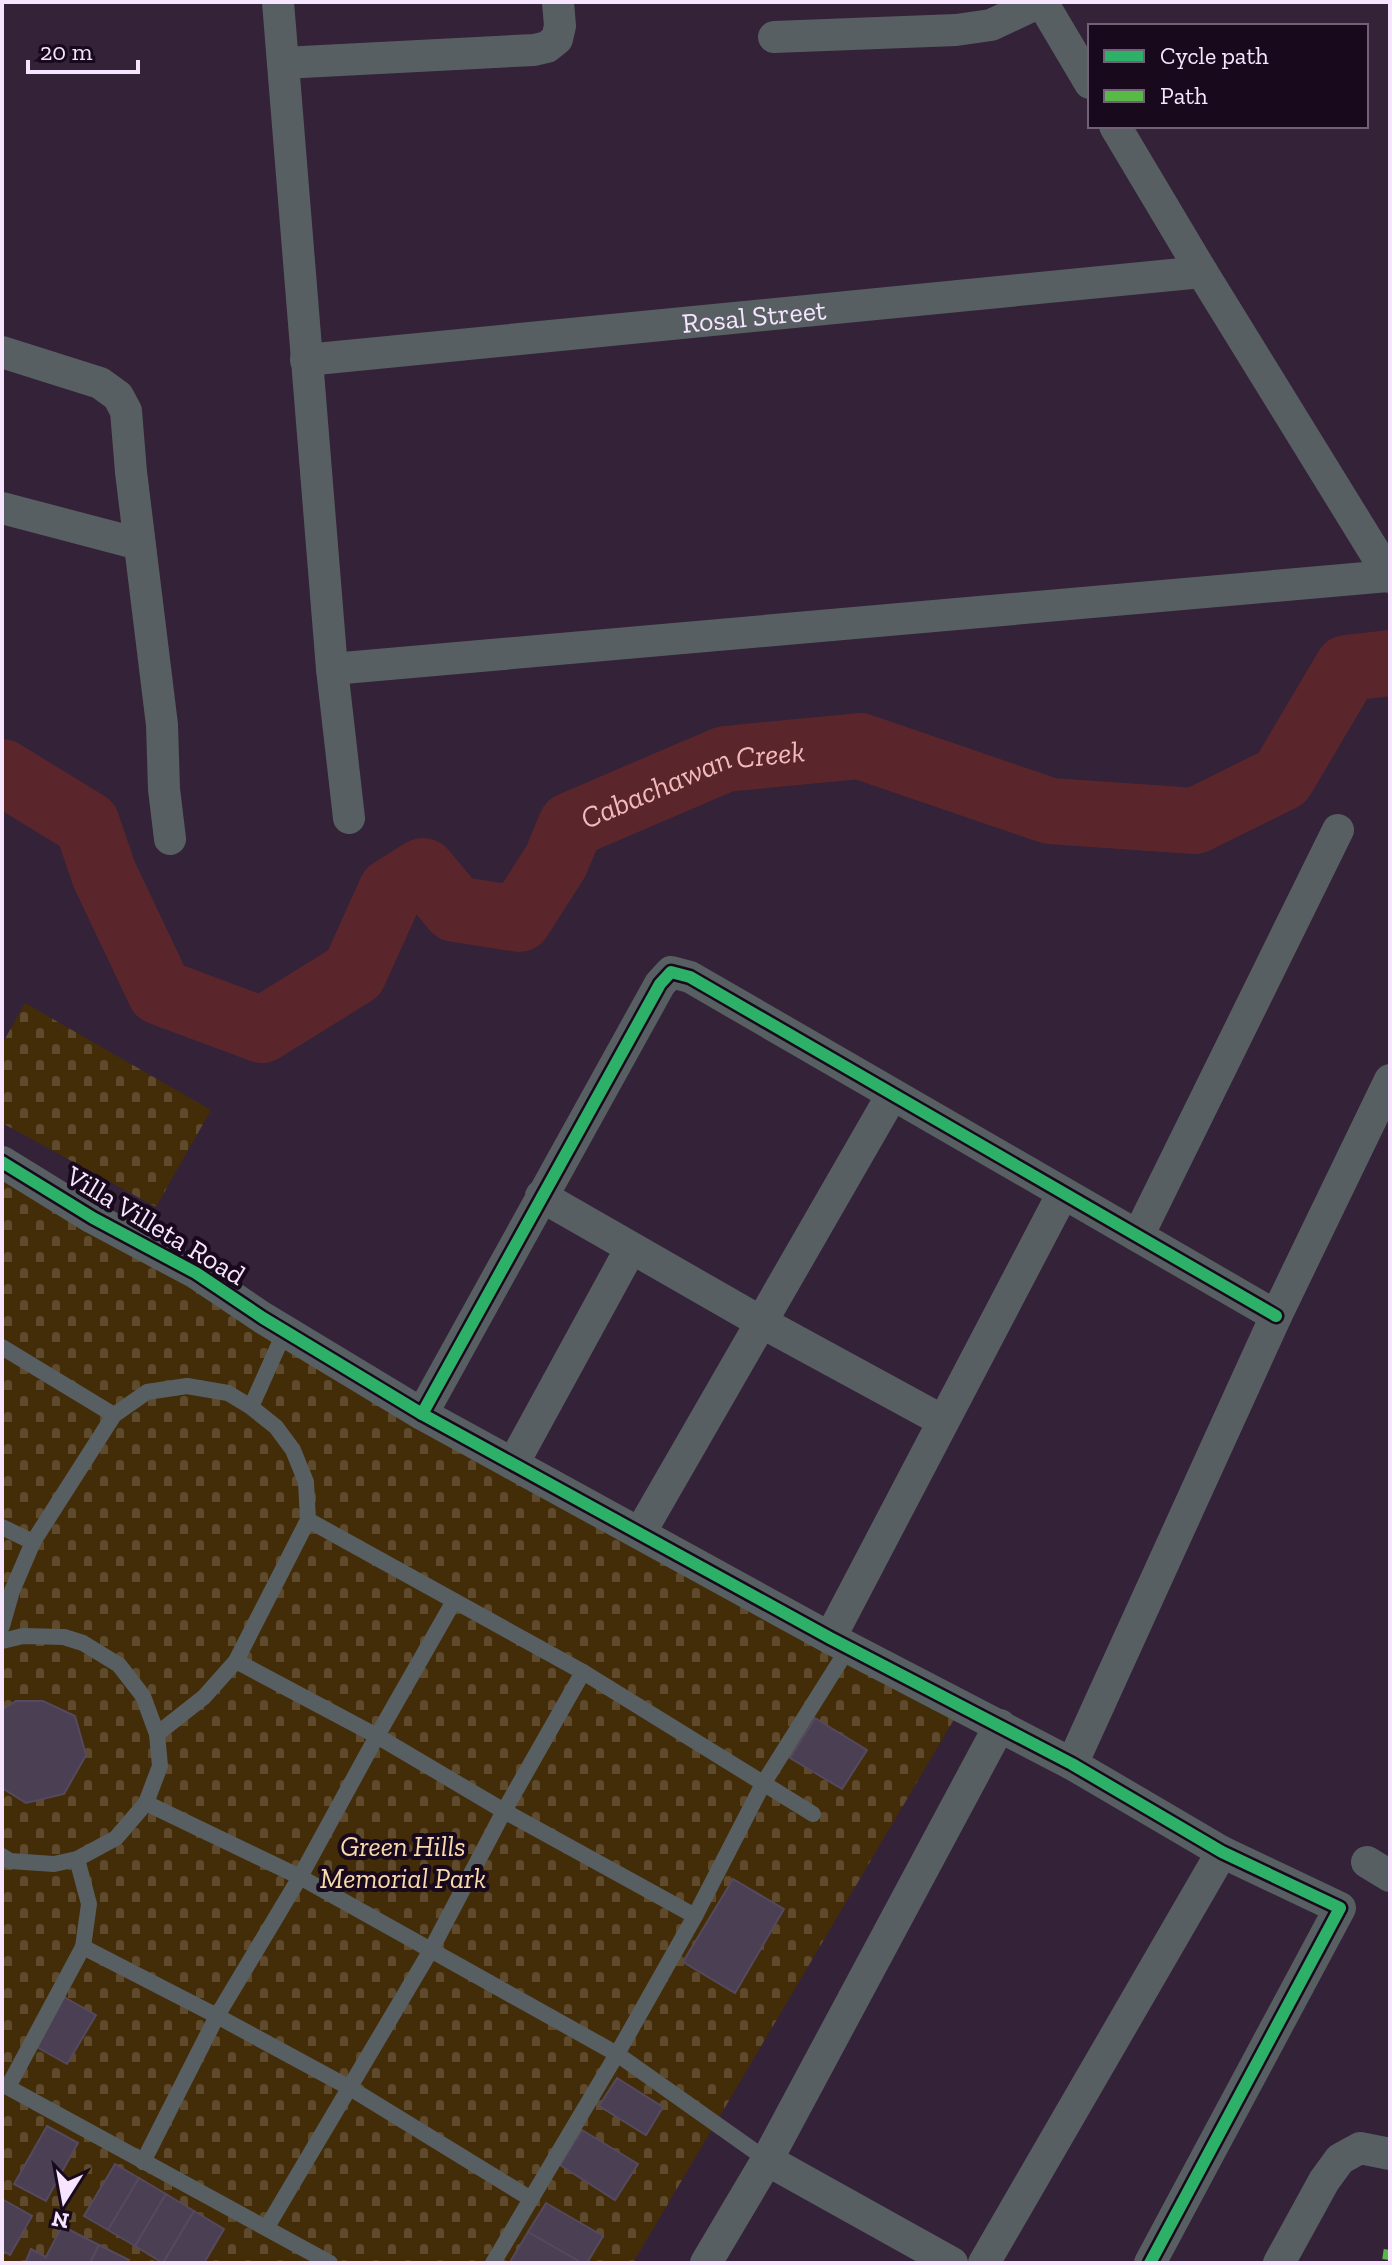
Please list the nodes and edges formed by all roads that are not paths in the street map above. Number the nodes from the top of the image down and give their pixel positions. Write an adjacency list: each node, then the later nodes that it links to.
1 (278, 2): 5 (street)
2 (558, 2): 5 (street)
3 (1041, 2): 4 (street); 6 (street)
4 (774, 37)
5 (283, 63): 10 (street)
6 (1088, 80)
7 (1116, 128): 8 (street)
8 (1202, 272): 10 (street, Rosal Street); 13 (street)
9 (2, 352): 12 (street)
10 (306, 360): 14 (street)
11 (2, 508): 12 (street)
12 (139, 544): 17 (street)
13 (1389, 576): 14 (street)
14 (332, 669): 15 (street)
15 (349, 818)
16 (1338, 830): 23 (street)
17 (170, 839)
18 (1390, 1080): 25 (street)
19 (892, 1095): 21 (street); 22 (street); 26 (street)
20 (2, 1162): 27 (street, Villa Villeta Road)
21 (1063, 1193): 23 (street); 32 (street)
22 (541, 1196): 24 (street); 30 (street)
23 (1138, 1236): 25 (street)
24 (631, 1248): 26 (street); 33 (street)
25 (1276, 1316): 47 (street)
26 (761, 1322): 32 (street); 36 (street)
27 (285, 1331): 29 (lane); 30 (street, Villa Villeta Road)
28 (2, 1347): 31 (lane)
29 (251, 1407): 31 (lane); 34 (lane)
30 (422, 1414): 33 (street, Villa Villeta Road)
31 (114, 1415): 37 (lane)
32 (943, 1421): 41 (street)
33 (513, 1464): 36 (street, Villa Villeta Road)
34 (308, 1520): 38 (lane); 42 (lane)
35 (2, 1527): 37 (lane)
36 (640, 1533): 41 (street, Villa Villeta Road)
37 (33, 1542): 39 (lane)
38 (454, 1601): 43 (lane); 46 (lane)
39 (2, 1626)
40 (2, 1641): 45 (lane)
41 (839, 1643): 44 (street, Villa Villeta Road); 48 (lane)
42 (236, 1661): 45 (lane); 46 (lane)
43 (583, 1672): 48 (lane); 50 (lane)
44 (1000, 1725): 47 (street, Villa Villeta Road); 64 (street)
45 (157, 1734): 49 (lane)
46 (377, 1736): 50 (lane); 55 (lane)
47 (1072, 1764): 52 (street, Villa Villeta Road)
48 (763, 1784): 51 (lane); 56 (lane)
49 (146, 1803): 54 (lane); 55 (lane)
50 (504, 1811): 56 (lane); 58 (lane)
51 (813, 1814)
52 (1222, 1852): 72 (street); 73 (street, Villa Villeta Road)
53 (2, 1856): 54 (lane)
54 (77, 1859): 57 (lane)
55 (300, 1877): 58 (lane); 59 (lane)
56 (695, 1916): 60 (lane)
57 (83, 1947): 59 (lane); 61 (lane)
58 (431, 1950): 60 (lane); 62 (lane)
59 (217, 2016): 62 (lane); 65 (lane)
60 (617, 2054): 64 (lane); 66 (lane)
61 (5, 2086): 65 (lane)
62 (350, 2088): 66 (lane); 67 (lane)
63 (1390, 2154): 74 (street)
64 (767, 2160): 70 (street); 71 (street)
65 (143, 2162): 67 (lane)
66 (531, 2199): 69 (lane)
67 (267, 2227): 68 (lane)
68 (330, 2263)
69 (493, 2263)
70 (706, 2263)
71 (952, 2263)
72 (984, 2263)
73 (1150, 2263)
74 (1279, 2263)

